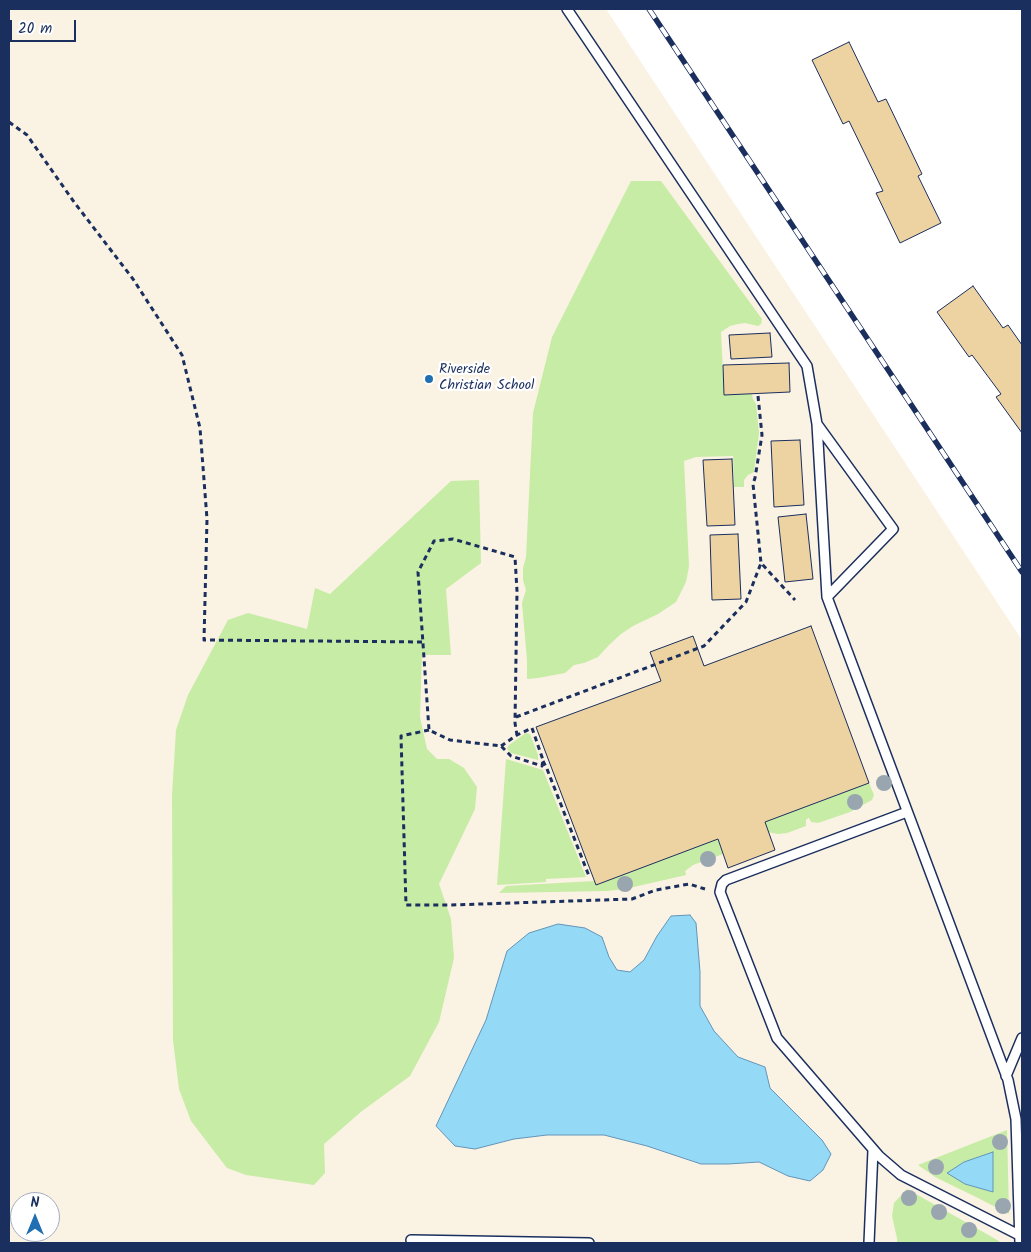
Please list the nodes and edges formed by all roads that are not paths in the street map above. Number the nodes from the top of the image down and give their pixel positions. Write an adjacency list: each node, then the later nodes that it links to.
1 (567, 9): 2 (lane)
2 (817, 424): 3 (lane); 3 (lane)
3 (827, 598): 4 (lane)
4 (907, 812): 6 (lane); 7 (lane)
5 (1022, 1038): 6 (lane)
6 (1006, 1076): 8 (lane)
7 (873, 1150): 8 (lane); 11 (lane)
8 (1020, 1239)
9 (411, 1240): 10 (lane)
10 (589, 1243)
11 (869, 1243)

